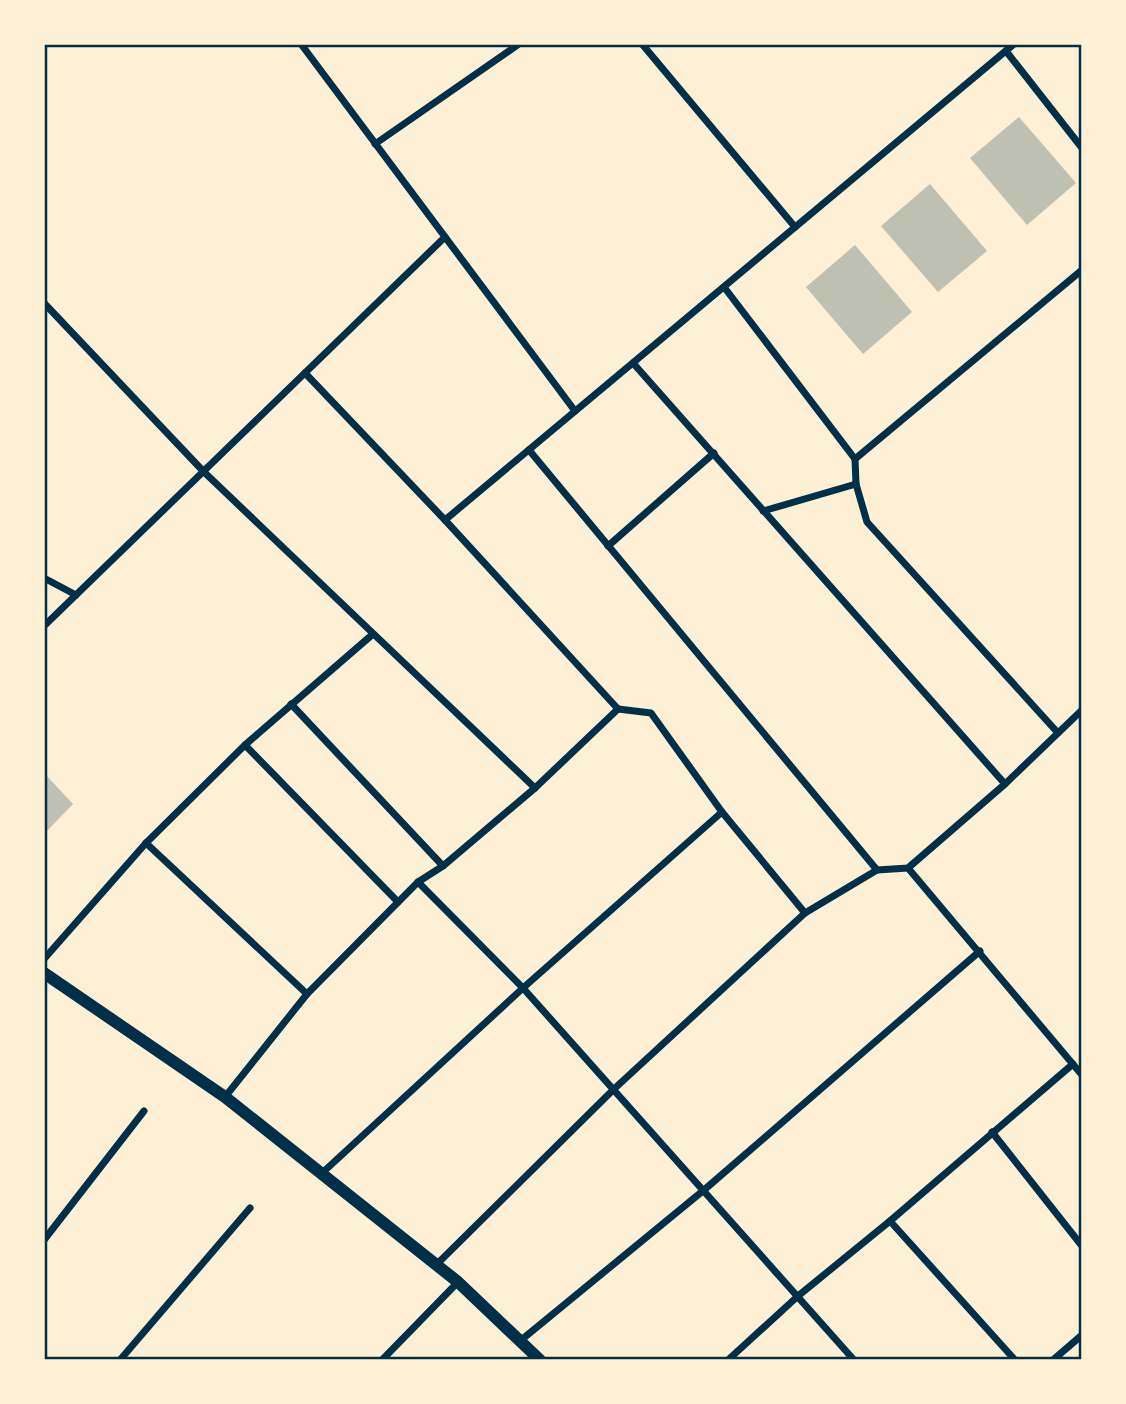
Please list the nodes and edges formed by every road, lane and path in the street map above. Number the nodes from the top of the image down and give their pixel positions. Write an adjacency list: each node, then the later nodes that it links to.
1 (301, 44): 6 (street)
2 (519, 44): 6 (street)
3 (642, 44): 8 (street)
4 (1014, 44): 5 (street)
5 (1006, 51): 7 (street); 8 (street)
6 (375, 144): 9 (street)
7 (1082, 148)
8 (795, 227): 11 (street)
9 (445, 237): 14 (street); 15 (street)
10 (1082, 270): 18 (street)
11 (723, 287): 13 (street); 18 (street)
12 (44, 303): 19 (street)
13 (633, 363): 15 (street); 17 (street)
14 (305, 373): 19 (street); 22 (street)
15 (575, 411): 16 (street)
16 (529, 450): 22 (street); 23 (street)
17 (714, 453): 21 (street); 23 (street)
18 (855, 459): 20 (street)
19 (204, 472): 25 (street); 27 (street)
20 (856, 484): 21 (street); 31 (street)
21 (763, 511): 33 (street)
22 (445, 520): 29 (street)
23 (608, 546): 39 (street)
24 (44, 578): 25 (street)
25 (76, 595): 26 (street)
26 (44, 626)
27 (373, 634): 28 (street); 34 (street)
28 (291, 704): 32 (street); 37 (street)
29 (618, 709): 34 (street); 35 (street)
30 (1082, 710): 31 (street)
31 (1058, 733): 33 (street)
32 (245, 745): 36 (street); 41 (street)
33 (1005, 785): 38 (street)
34 (535, 788): 37 (street)
35 (722, 812): 42 (street); 46 (street)
36 (146, 843): 44 (street); 47 (street)
37 (443, 866): 40 (street)
38 (908, 867): 39 (street); 43 (street)
39 (877, 870): 42 (street)
40 (418, 882): 41 (street); 46 (street)
41 (398, 902): 47 (street)
42 (805, 913): 50 (street)
43 (979, 951): 48 (street); 55 (street)
44 (44, 959)
45 (44, 973): 51 (street)
46 (523, 988): 50 (street); 54 (street)
47 (307, 994): 51 (street)
48 (1073, 1064): 49 (street); 53 (street)
49 (1082, 1075)
50 (614, 1089): 55 (street); 60 (street)
51 (225, 1097): 54 (street)
52 (144, 1111): 58 (street)
53 (992, 1132): 57 (street); 59 (street)
54 (320, 1175): 60 (street)
55 (704, 1190): 62 (street); 64 (street)
56 (250, 1208): 65 (street)
57 (890, 1221): 62 (street); 70 (street)
58 (44, 1240)
59 (1082, 1246)
60 (436, 1265): 61 (street)
61 (458, 1282): 64 (street); 66 (street)
62 (798, 1296): 68 (street); 69 (street)
63 (1082, 1335): 71 (street)
64 (520, 1342): 67 (street)
65 (120, 1360)
66 (383, 1360)
67 (540, 1360)
68 (728, 1360)
69 (854, 1360)
70 (1015, 1360)
71 (1054, 1360)

